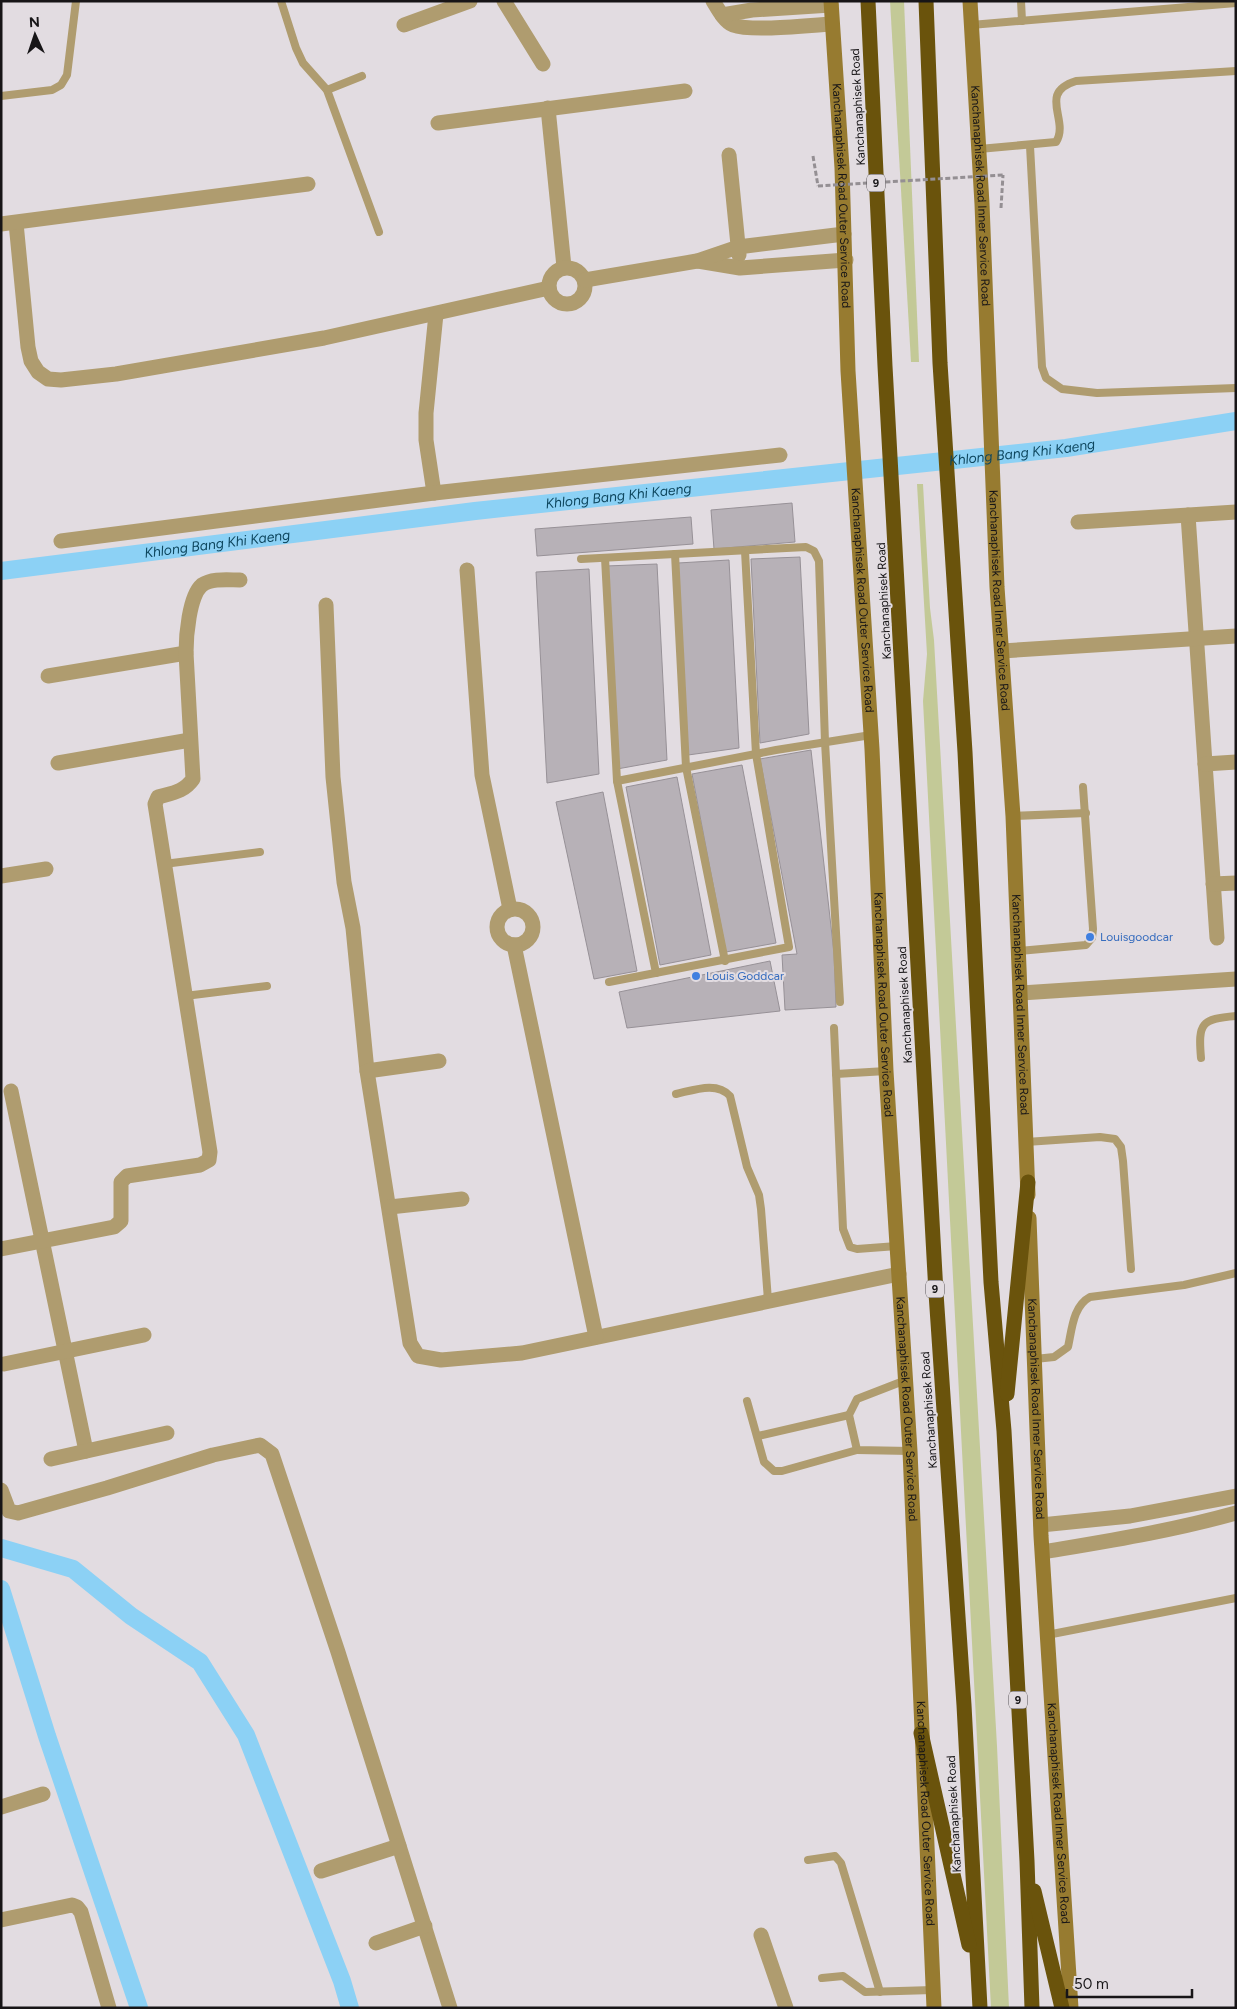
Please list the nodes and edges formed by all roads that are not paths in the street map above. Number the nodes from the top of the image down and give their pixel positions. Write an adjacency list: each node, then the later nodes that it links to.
1 (76, 1): 24 (lane)
2 (281, 1): 22 (lane)
3 (470, 1): 17 (street)
4 (504, 1): 19 (street)
5 (713, 1): 14 (street)
6 (868, 1): 145 (highway, Kanchanaphisek Road / 9)
7 (926, 1): 119 (highway, 9)
8 (970, 1): 18 (main road, Kanchanaphisek Road Inner Service Road)
9 (1020, 1): 15 (lane)
10 (1135, 1): 13 (lane)
11 (1236, 2): 13 (lane)
12 (831, 3): 14 (street); 16 (main road, Kanchanaphisek Road Outer Service Road)
13 (1136, 11): 15 (lane)
14 (722, 15): 16 (street)
15 (1022, 21): 18 (lane)
16 (832, 24): 33 (main road, Kanchanaphisek Road Outer Service Road)
17 (404, 25)
18 (972, 25): 28 (main road, Kanchanaphisek Road Inner Service Road)
19 (543, 64)
20 (1236, 71): 27 (lane)
21 (362, 76): 22 (lane)
22 (327, 90): 32 (lane)
23 (685, 90): 25 (street)
24 (1, 96)
25 (548, 108): 26 (street); 37 (street)
26 (438, 124)
27 (1030, 146): 28 (lane); 42 (lane)
28 (979, 149): 58 (main road, Kanchanaphisek Road Inner Service Road)
29 (729, 155): 34 (street)
30 (308, 184): 31 (street)
31 (9, 223): 41 (street)
32 (379, 232)
33 (844, 234): 34 (street); 35 (main road, Kanchanaphisek Road Outer Service Road)
34 (738, 247): 36 (street); 38 (street)
35 (846, 260): 38 (street); 61 (main road, Kanchanaphisek Road Outer Service Road)
36 (697, 261): 38 (street); 39 (street)
37 (564, 267): 39 (street); 40 (street)
38 (740, 268)
39 (585, 280): 40 (street)
40 (549, 288): 41 (street)
41 (436, 314): 44 (street)
42 (1236, 388)
43 (780, 455): 44 (street)
44 (434, 493): 48 (street)
45 (1236, 512): 46 (street)
46 (1188, 515): 47 (street); 57 (street)
47 (1078, 522)
48 (60, 541)
49 (745, 551): 50 (lane); 63 (lane); 64 (lane)
50 (675, 554): 51 (lane); 68 (lane)
51 (605, 558): 52 (lane); 69 (lane)
52 (581, 559)
53 (467, 570): 79 (street)
54 (240, 580): 59 (street)
55 (326, 604): 95 (street)
56 (1236, 636): 57 (street)
57 (1197, 638): 58 (street); 67 (street)
58 (1002, 651): 72 (main road, Kanchanaphisek Road Inner Service Road)
59 (186, 653): 60 (street); 62 (street)
60 (48, 676)
61 (871, 735): 63 (lane); 96 (main road, Kanchanaphisek Road Outer Service Road)
62 (190, 740): 66 (street); 74 (street)
63 (825, 742): 64 (lane); 90 (lane)
64 (756, 754): 68 (lane); 83 (lane)
65 (1236, 762): 67 (street)
66 (58, 763)
67 (1205, 764): 78 (street)
68 (686, 767): 69 (lane); 83 (lane)
69 (617, 781): 84 (lane)
70 (1083, 787): 71 (lane)
71 (1086, 813): 72 (lane); 82 (lane)
72 (1013, 816): 82 (main road, Kanchanaphisek Road Inner Service Road)
73 (260, 852): 74 (lane)
74 (164, 864): 89 (street)
75 (46, 868): 76 (street)
76 (1, 876)
77 (1236, 883): 78 (street)
78 (1213, 884): 80 (street)
79 (510, 909): 81 (street); 81 (street)
80 (1217, 938)
81 (514, 945): 112 (street)
82 (1019, 951): 88 (main road, Kanchanaphisek Road Inner Service Road)
83 (725, 961): 84 (lane)
84 (656, 974): 86 (lane)
85 (1236, 979): 88 (street)
86 (609, 982)
87 (267, 986): 89 (lane)
88 (1021, 993): 100 (main road, Kanchanaphisek Road Inner Service Road)
89 (185, 996): 104 (street)
90 (840, 1002)
91 (1236, 1016): 93 (lane)
92 (834, 1028): 97 (lane)
93 (1201, 1058)
94 (438, 1061): 95 (street)
95 (367, 1071): 103 (street)
96 (886, 1071): 97 (lane); 105 (main road, Kanchanaphisek Road Outer Service Road)
97 (836, 1074): 105 (lane)
98 (11, 1091): 104 (street)
99 (676, 1094): 110 (lane)
100 (1026, 1142): 101 (main road, Kanchanaphisek Road Inner Service Road); 107 (lane)
101 (1028, 1182): 114 (main road, Kanchanaphisek Road Inner Service Road); 119 (highway)
102 (462, 1199): 103 (street)
103 (390, 1207): 112 (street)
104 (40, 1240): 106 (street); 113 (street)
105 (897, 1246): 109 (main road, Kanchanaphisek Road Outer Service Road)
106 (1, 1249)
107 (1131, 1269)
108 (1236, 1273): 114 (lane)
109 (899, 1274): 110 (street); 116 (main road, Kanchanaphisek Road Outer Service Road)
110 (768, 1300): 112 (street)
111 (144, 1335): 113 (street)
112 (596, 1337)
113 (64, 1350): 115 (street); 123 (street)
114 (1035, 1359): 129 (main road, Kanchanaphisek Road Inner Service Road)
115 (4, 1364)
116 (906, 1380): 118 (lane); 124 (main road, Kanchanaphisek Road Outer Service Road)
117 (747, 1401): 121 (lane)
118 (849, 1415): 121 (lane); 122 (lane)
119 (1004, 1431): 138 (highway, 9)
120 (167, 1433): 123 (street)
121 (758, 1436): 122 (lane)
122 (857, 1450): 124 (lane)
123 (86, 1451): 125 (street)
124 (910, 1451): 133 (main road, Kanchanaphisek Road Outer Service Road)
125 (51, 1460)
126 (1, 1490): 136 (street)
127 (1236, 1496): 129 (street)
128 (1236, 1513): 130 (street)
129 (1041, 1525): 130 (main road, Kanchanaphisek Road Inner Service Road)
130 (1042, 1552): 132 (main road, Kanchanaphisek Road Inner Service Road)
131 (1236, 1598): 132 (lane)
132 (1047, 1635): 155 (main road, Kanchanaphisek Road Inner Service Road)
133 (922, 1733): 145 (highway); 146 (main road, Kanchanaphisek Road Outer Service Road)
134 (43, 1794): 135 (street)
135 (1, 1807)
136 (399, 1846): 139 (street); 141 (street)
137 (808, 1860): 147 (lane)
138 (1027, 1861): 153 (highway, 9); 154 (highway)
139 (320, 1871)
140 (1, 1920): 148 (street)
141 (425, 1926): 143 (street); 149 (street)
142 (761, 1936): 150 (street)
143 (376, 1943)
144 (822, 1978): 147 (lane)
145 (978, 1985): 152 (highway, Kanchanaphisek Road / 9)
146 (933, 1990): 147 (lane); 151 (main road, Kanchanaphisek Road Outer Service Road)
147 (880, 1992)
148 (110, 2008)
149 (450, 2008)
150 (786, 2008)
151 (934, 2008)
152 (980, 2008)
153 (1032, 2008)
154 (1062, 2008)
155 (1071, 2008)

